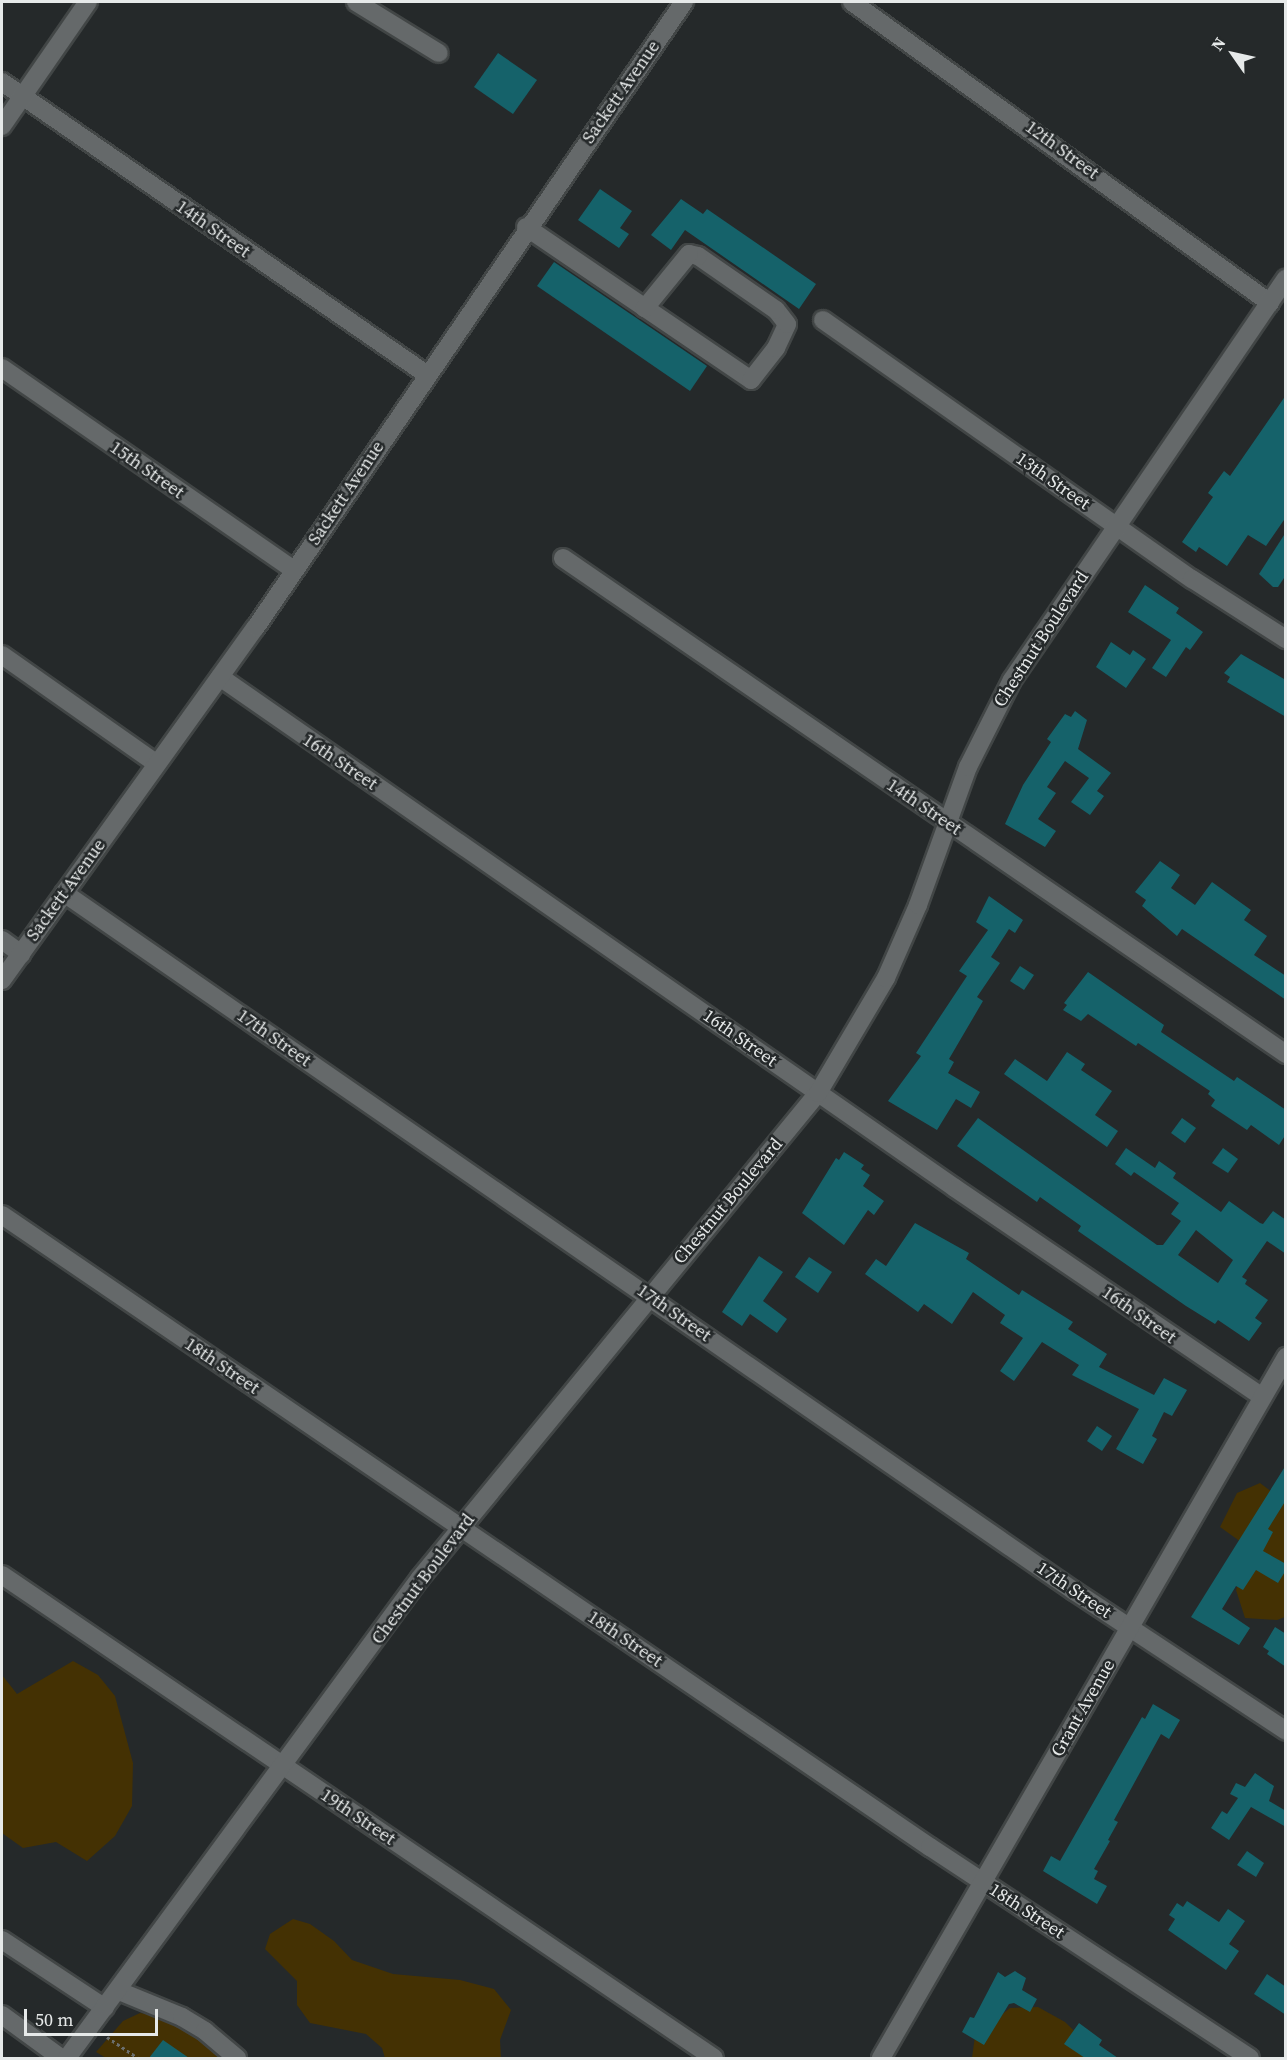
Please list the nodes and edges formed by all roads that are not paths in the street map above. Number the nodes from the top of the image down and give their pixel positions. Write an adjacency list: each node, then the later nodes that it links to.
1 (88, 2): 7 (street)
2 (356, 2): 5 (street)
3 (684, 2): 9 (street, Sackett Avenue)
4 (852, 2): 11 (street, 12th Street)
5 (439, 53)
6 (2, 82): 7 (street, 14th Street)
7 (23, 97): 8 (street); 15 (street, 14th Street)
8 (2, 126)
9 (526, 227): 12 (street); 15 (street, Sackett Avenue)
10 (1286, 279): 11 (street, Chestnut Boulevard)
11 (1269, 303): 16 (street, Chestnut Boulevard)
12 (645, 308): 12 (street)
13 (823, 320): 16 (street, 13th Street)
14 (2, 368): 18 (street, 15th Street)
15 (426, 374): 18 (street, Sackett Avenue)
16 (1117, 526): 19 (street, 13th Street); 23 (street, Chestnut Boulevard)
17 (563, 558): 23 (street, 14th Street)
18 (294, 570): 21 (street, Sackett Avenue)
19 (1286, 639)
20 (2, 655): 22 (street)
21 (220, 677): 22 (street, Sackett Avenue); 29 (street, 16th Street)
22 (157, 764): 24 (street, Sackett Avenue)
23 (948, 823): 28 (street, 14th Street); 29 (street, Chestnut Boulevard)
24 (64, 893): 26 (street, Sackett Avenue); 31 (street, 17th Street)
25 (2, 940): 26 (street)
26 (21, 954): 27 (street, Sackett Avenue)
27 (2, 980)
28 (1286, 1054)
29 (818, 1093): 31 (street, Chestnut Boulevard); 33 (street, 16th Street)
30 (2, 1215): 34 (street, 18th Street)
31 (650, 1296): 34 (street, Chestnut Boulevard); 36 (street, 17th Street)
32 (1286, 1357): 33 (street, Grant Avenue)
33 (1263, 1396): 36 (street, Grant Avenue)
34 (461, 1527): 38 (street, Chestnut Boulevard); 39 (street, 18th Street)
35 (2, 1575): 38 (street, 19th Street)
36 (1130, 1627): 37 (street, 17th Street); 39 (street, Grant Avenue)
37 (1286, 1731)
38 (282, 1766): 41 (street, Chestnut Boulevard); 47 (street, 19th Street)
39 (982, 1882): 48 (street, Grant Avenue); 49 (street, 18th Street)
40 (2, 1940): 42 (street)
41 (119, 1991): 42 (street, Chestnut Boulevard); 46 (street)
42 (105, 2008): 45 (street, Chestnut Boulevard)
43 (2, 2015): 44 (street)
44 (61, 2058)
45 (67, 2058)
46 (237, 2058)
47 (714, 2058)
48 (882, 2058)
49 (1250, 2058)

